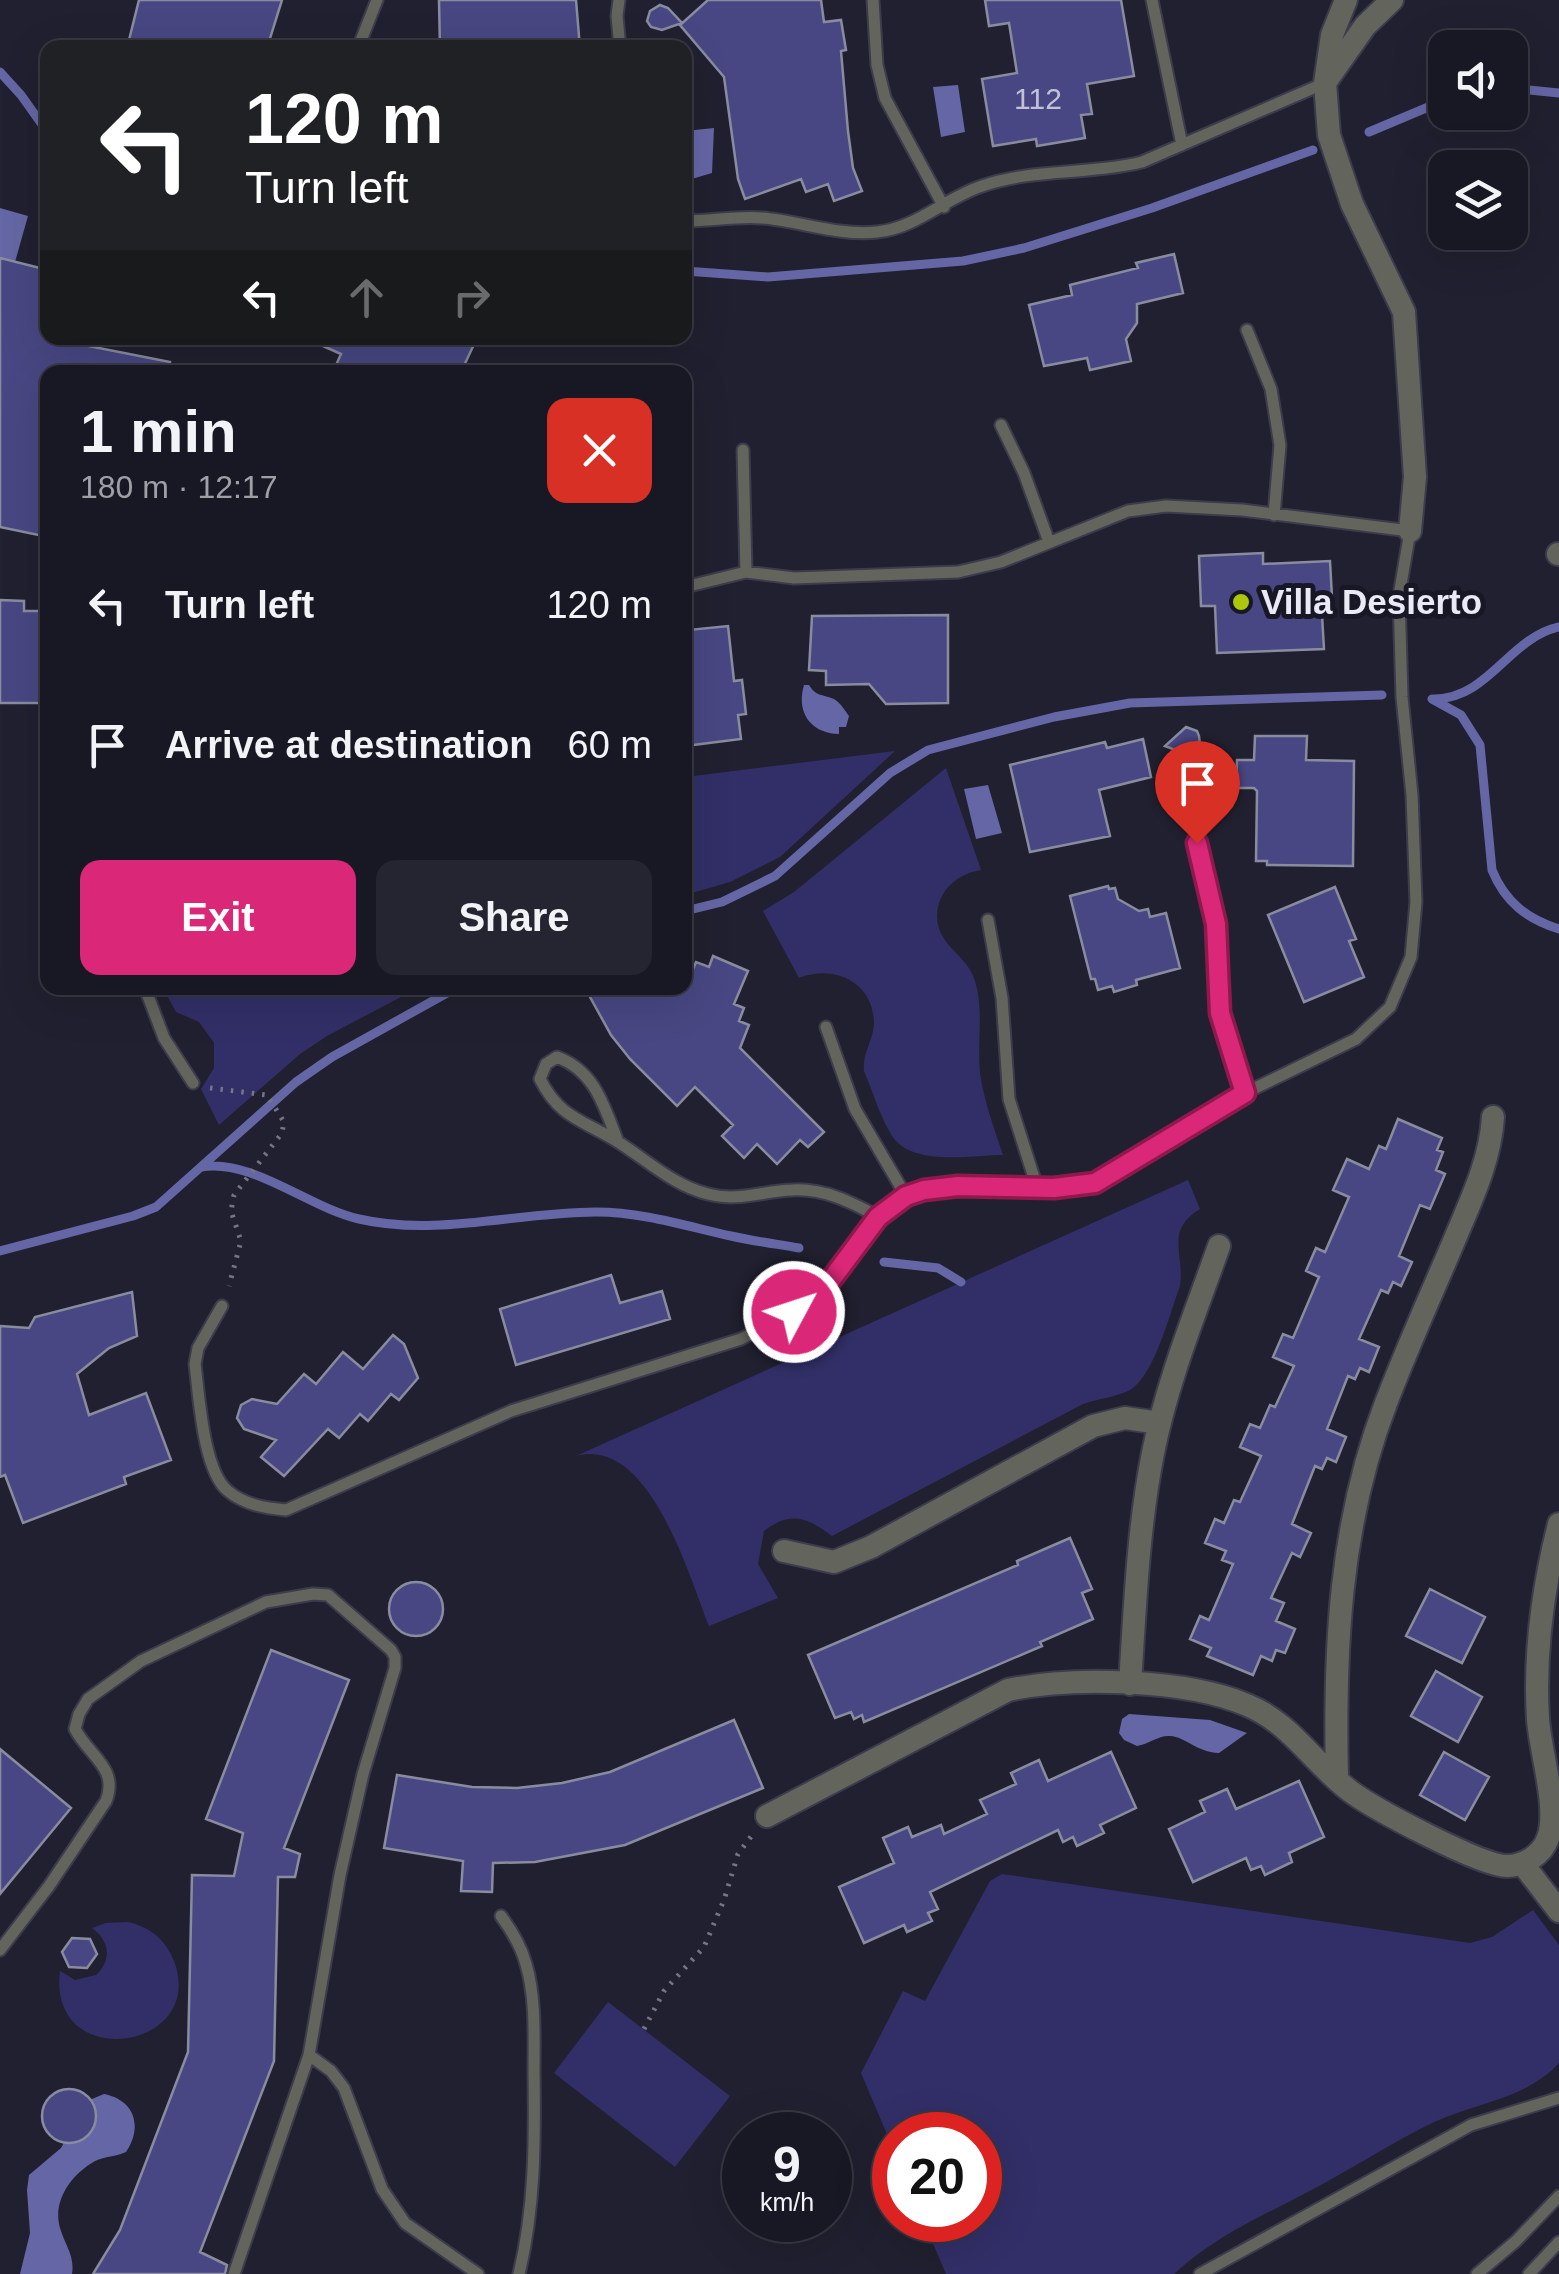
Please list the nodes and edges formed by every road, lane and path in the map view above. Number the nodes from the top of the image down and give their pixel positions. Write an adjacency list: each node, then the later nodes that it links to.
1 (378, 0): 7 (lane)
2 (620, 0): 8 (lane)
3 (874, 0): 11 (lane)
4 (1152, 0): 10 (lane)
5 (1346, 0): 9 (street)
6 (1392, 0): 9 (street)
7 (361, 40)
8 (619, 40)
9 (1325, 83): 10 (lane); 17 (street)
10 (1182, 145): 11 (lane)
11 (944, 206): 12 (lane)
12 (692, 220)
13 (1246, 330): 16 (lane)
14 (1000, 425): 18 (lane)
15 (743, 450): 19 (lane)
16 (1274, 515): 17 (lane); 18 (lane)
17 (1410, 531): 26 (lane)
18 (1049, 542): 19 (lane)
19 (746, 572): 20 (lane)
20 (692, 585)
21 (1197, 843): 26 (lane)
22 (988, 920): 29 (lane)
23 (147, 995): 25 (lane)
24 (826, 1026): 30 (lane)
25 (193, 1082): 33 (path)
26 (1245, 1093): 29 (lane)
27 (1493, 1117): 38 (street)
28 (618, 1142): 28 (lane); 31 (lane)
29 (1036, 1187): 30 (lane)
30 (906, 1196): 31 (lane)
31 (878, 1217): 33 (lane)
32 (1219, 1246): 34 (street)
33 (222, 1306)
34 (1160, 1422): 36 (street); 37 (street)
35 (1559, 1524): 40 (street)
36 (784, 1552)
37 (1130, 1684): 38 (street); 39 (street)
38 (1337, 1780): 41 (street)
39 (767, 1816): 45 (path)
40 (1554, 1840): 41 (street)
41 (1522, 1863): 42 (street)
42 (1559, 1912)
43 (502, 1916): 52 (lane)
44 (0, 1950): 46 (lane)
45 (644, 2029)
46 (310, 2054): 50 (lane); 51 (lane)
47 (1559, 2098): 53 (lane)
48 (1559, 2196): 54 (lane)
49 (1559, 2242): 55 (lane)
50 (234, 2274)
51 (478, 2274)
52 (519, 2274)
53 (1200, 2274)
54 (1478, 2274)
55 (1529, 2274)

